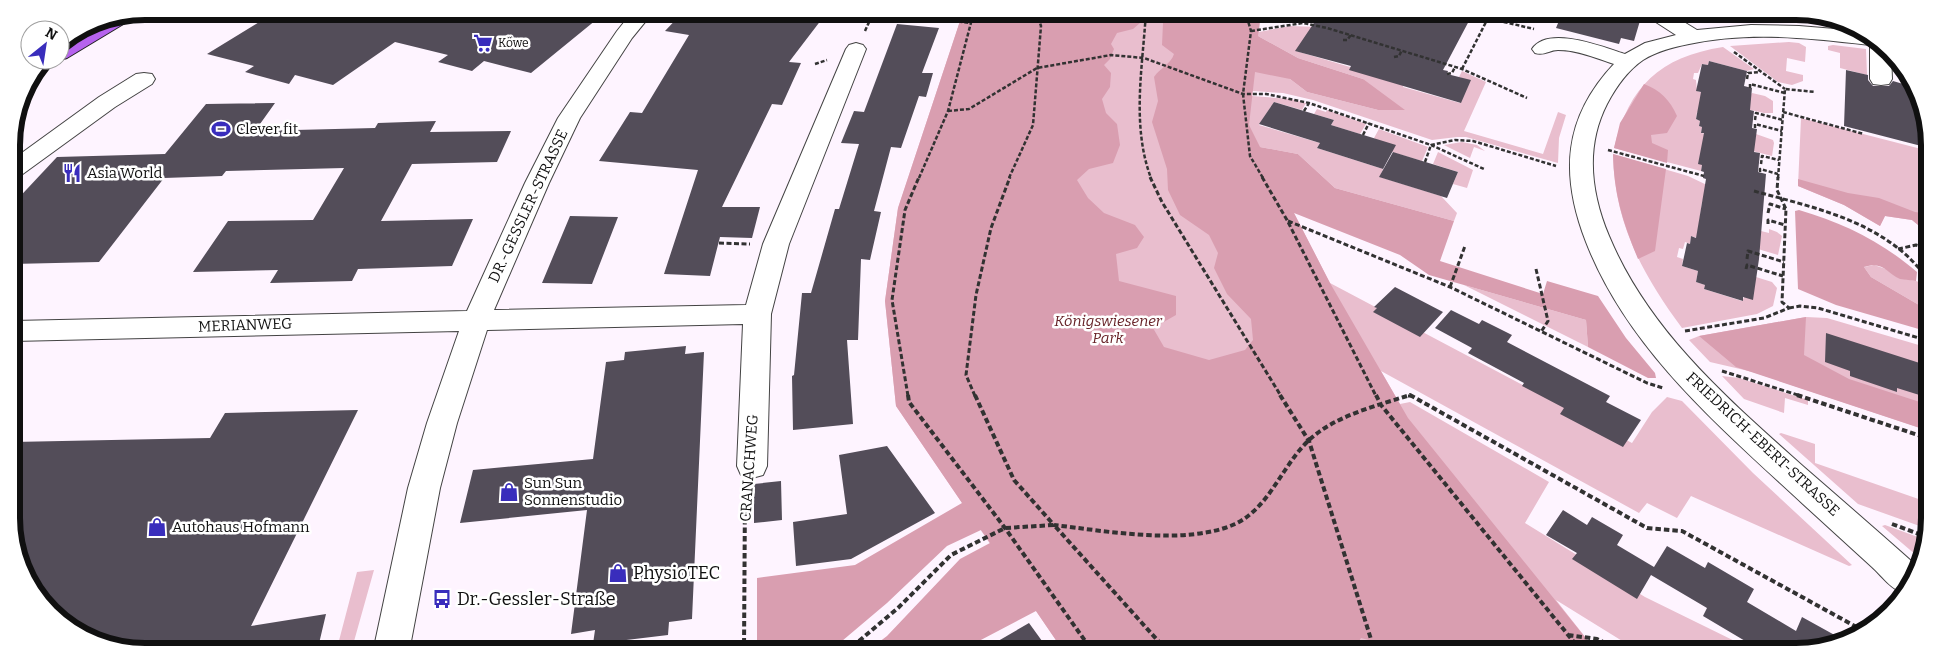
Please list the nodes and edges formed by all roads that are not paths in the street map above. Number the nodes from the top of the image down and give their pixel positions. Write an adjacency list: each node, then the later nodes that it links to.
1 (636, 20): 15 (street, DR.-GESSLER-STRASSE)
2 (1666, 20): 4 (street)
3 (104, 27): 6 (highway)
4 (1693, 37): 5 (street, FRIEDRICH-EBERT-STRASSE); 10 (street, FRIEDRICH-EBERT-STRASSE)
5 (1860, 38)
6 (70, 48)
7 (856, 49): 14 (street, CRANACHWEG)
8 (1542, 49): 10 (street)
9 (1880, 52): 12 (street)
10 (1629, 62): 18 (street, FRIEDRICH-EBERT-STRASSE)
11 (144, 79): 13 (street)
12 (1882, 79)
13 (20, 165)
14 (757, 314): 15 (street); 17 (street, CRANACHWEG)
15 (477, 320): 16 (street, MERIANWEG); 19 (street, DR.-GESSLER-STRASSE)
16 (20, 331)
17 (752, 466)
18 (1906, 577)
19 (393, 643)

